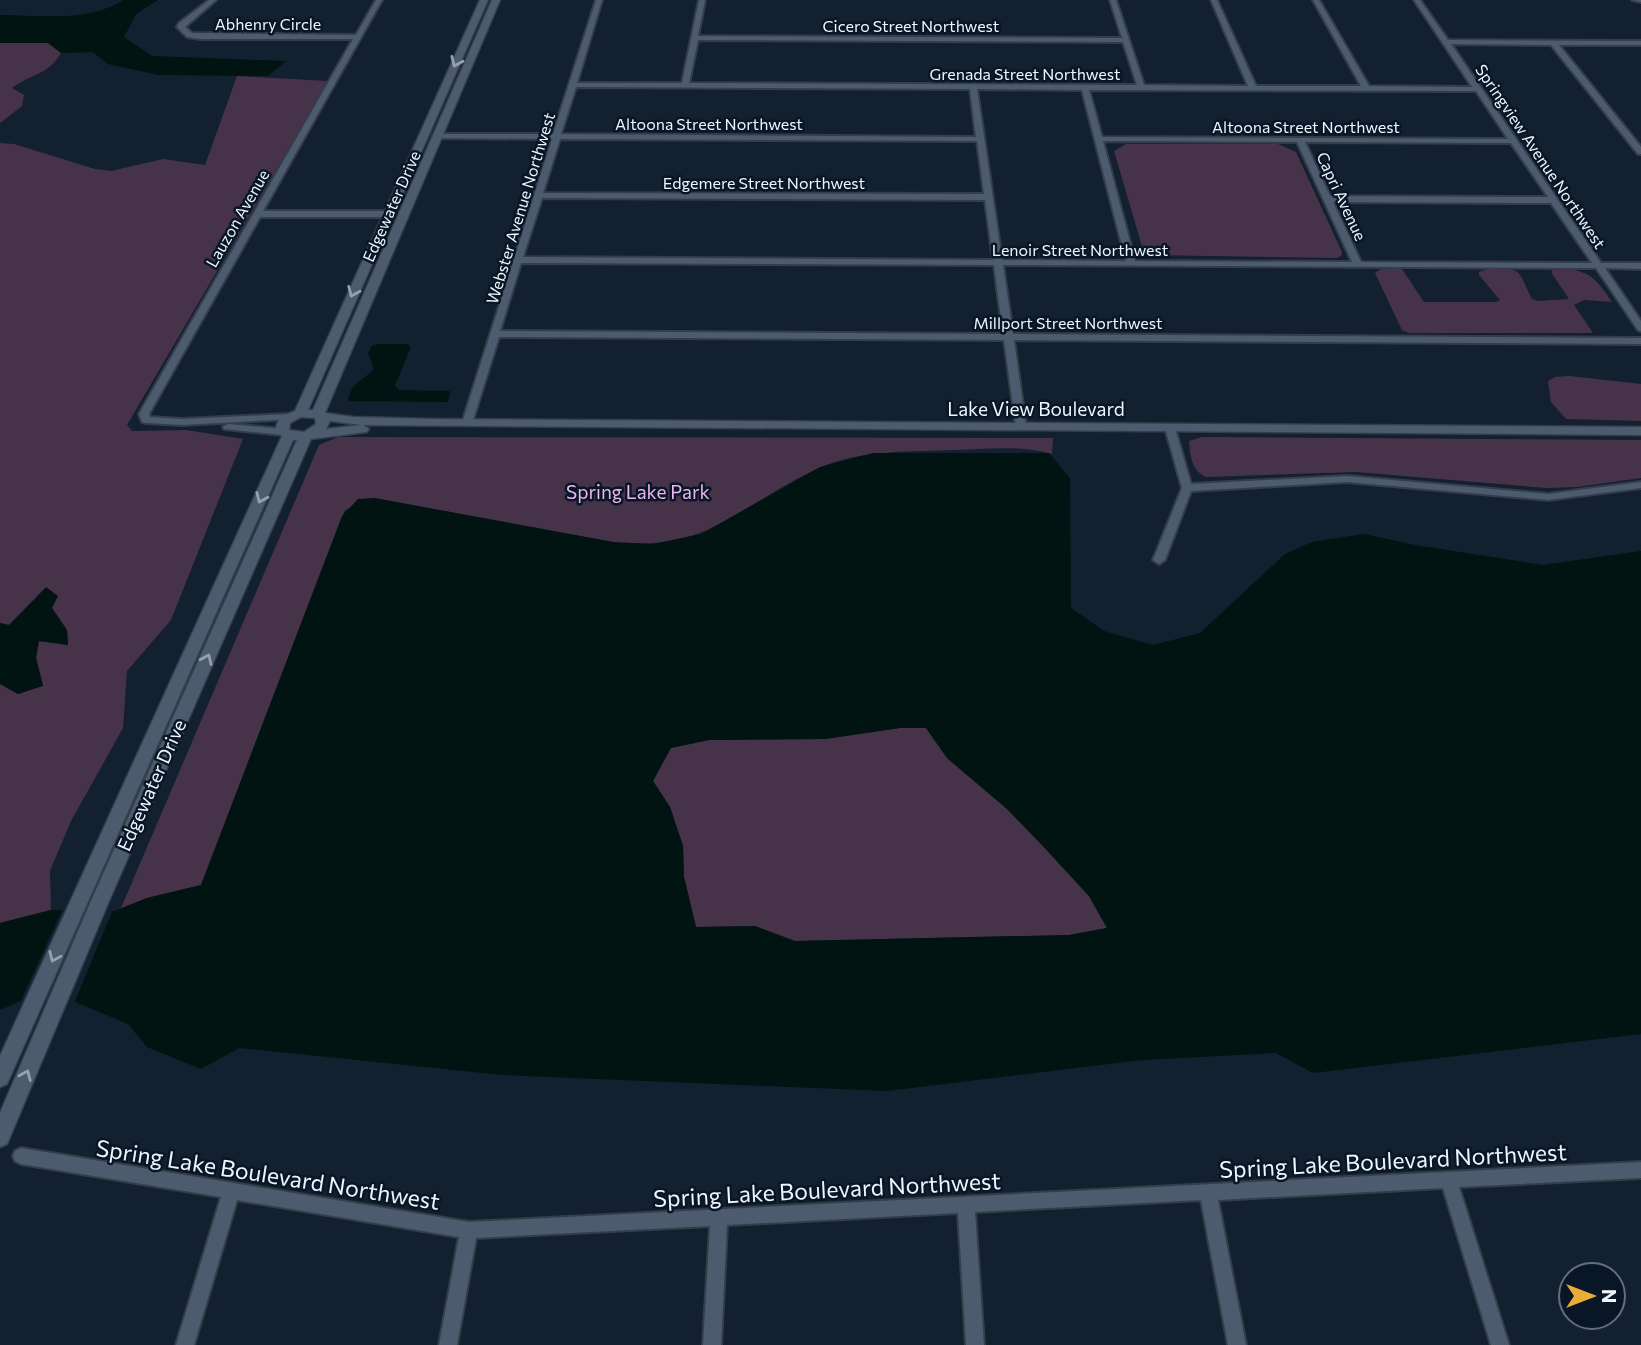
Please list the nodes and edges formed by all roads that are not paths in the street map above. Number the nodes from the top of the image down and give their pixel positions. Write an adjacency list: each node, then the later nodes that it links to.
1 (213, 0): 13 (street, Abhenry Circle)
2 (379, 0): 13 (street, Lauzon Avenue)
3 (484, 0): 39 (street, Edgewater Drive, one-way to 39)
4 (496, 0): 27 (street, Edgewater Drive)
5 (599, 0): 19 (street, Webster Avenue Northwest)
6 (702, 0): 14 (street)
7 (1113, 0): 15 (street)
8 (1214, 0): 24 (street)
9 (1316, 0): 25 (street)
10 (1417, 0): 16 (street, Springview Avenue Northwest)
11 (1635, 0): 12 (street)
12 (1641, 0)
13 (358, 37): 38 (street, Lauzon Avenue)
14 (696, 38): 15 (street, Cicero Street Northwest); 20 (street)
15 (1126, 40): 23 (street)
16 (1446, 42): 17 (street); 26 (street, Springview Avenue Northwest)
17 (1553, 42): 18 (street); 33 (street)
18 (1641, 43)
19 (573, 85): 20 (street, Grenada Street Northwest); 28 (street, Webster Avenue Northwest)
20 (685, 85): 21 (street, Grenada Street Northwest)
21 (973, 86): 22 (street, Grenada Street Northwest); 29 (street)
22 (1085, 87): 23 (street, Grenada Street Northwest); 30 (street)
23 (1141, 87): 24 (street, Grenada Street Northwest)
24 (1253, 88): 25 (street, Grenada Street Northwest)
25 (1366, 88): 26 (street, Grenada Street Northwest)
26 (1478, 89): 32 (street, Springview Avenue Northwest)
27 (437, 136): 28 (street, Altoona Street Northwest); 51 (street, Edgewater Drive)
28 (557, 136): 29 (street, Altoona Street Northwest); 34 (street, Webster Avenue Northwest)
29 (980, 139): 35 (street)
30 (1099, 139): 31 (street, Altoona Street Northwest); 42 (street)
31 (1300, 140): 32 (street, Altoona Street Northwest); 36 (street, Capri Avenue)
32 (1514, 141): 37 (street, Springview Avenue Northwest)
33 (1641, 152)
34 (538, 195): 35 (street, Edgemere Street Northwest); 40 (street, Webster Avenue Northwest)
35 (989, 197): 41 (street)
36 (1327, 199): 37 (street); 43 (street, Capri Avenue)
37 (1554, 200): 44 (street, Springview Avenue Northwest)
38 (257, 214): 39 (street); 52 (street, Lauzon Avenue)
39 (386, 214): 50 (street, Edgewater Drive, one-way to 50)
40 (518, 260): 41 (street, Lenoir Street Northwest); 47 (street, Webster Avenue Northwest)
41 (998, 262): 42 (street, Lenoir Street Northwest); 48 (street)
42 (1131, 263): 43 (street, Lenoir Street Northwest)
43 (1358, 265): 44 (street, Lenoir Street Northwest)
44 (1599, 266): 45 (street, Lenoir Street Northwest); 46 (street, Springview Avenue Northwest)
45 (1641, 266)
46 (1641, 328)
47 (495, 334): 48 (street, Millport Street Northwest); 54 (street, Webster Avenue Northwest)
48 (1008, 337): 49 (street, Millport Street Northwest); 55 (street)
49 (1641, 341)
50 (295, 415): 51 (street, Lake View Boulevard); 52 (street, Lauzon Avenue); 58 (street, Edgewater Drive)
51 (319, 415): 53 (street, Lake View Boulevard); 59 (street, Edgewater Drive)
52 (182, 422): 58 (street, Lauzon Avenue)
53 (431, 424): 54 (street, Lake View Boulevard); 59 (street, Lake View Boulevard)
54 (467, 424): 55 (street, Lake View Boulevard)
55 (1021, 427): 56 (street, Lake View Boulevard)
56 (1170, 428): 57 (street, Lake View Boulevard); 61 (street)
57 (1641, 431)
58 (286, 434): 59 (street, Lake View Boulevard); 63 (street, Edgewater Drive, one-way to 63)
59 (308, 435): 64 (street, Edgewater Drive, one-way to 59)
60 (1641, 485): 61 (street)
61 (1187, 488): 62 (street)
62 (1159, 560)
63 (184, 666): 64 (street); 65 (street, Edgewater Drive, one-way to 65)
64 (154, 778): 66 (street, Edgewater Drive, one-way to 64)
65 (0, 1077)
66 (0, 1137)
67 (21, 1156): 70 (street, Spring Lake Boulevard Northwest)
68 (1641, 1170): 69 (street, Spring Lake Boulevard Northwest)
69 (1449, 1180): 71 (street, Spring Lake Boulevard Northwest); 80 (street)
70 (231, 1191): 74 (street, Spring Lake Boulevard Northwest); 75 (street)
71 (1208, 1192): 72 (street, Spring Lake Boulevard Northwest); 79 (street)
72 (966, 1205): 73 (street, Spring Lake Boulevard Northwest); 78 (street)
73 (719, 1217): 74 (street, Spring Lake Boulevard Northwest); 77 (street)
74 (468, 1230): 76 (street)
75 (185, 1345)
76 (448, 1345)
77 (712, 1345)
78 (975, 1345)
79 (1237, 1345)
80 (1500, 1345)

